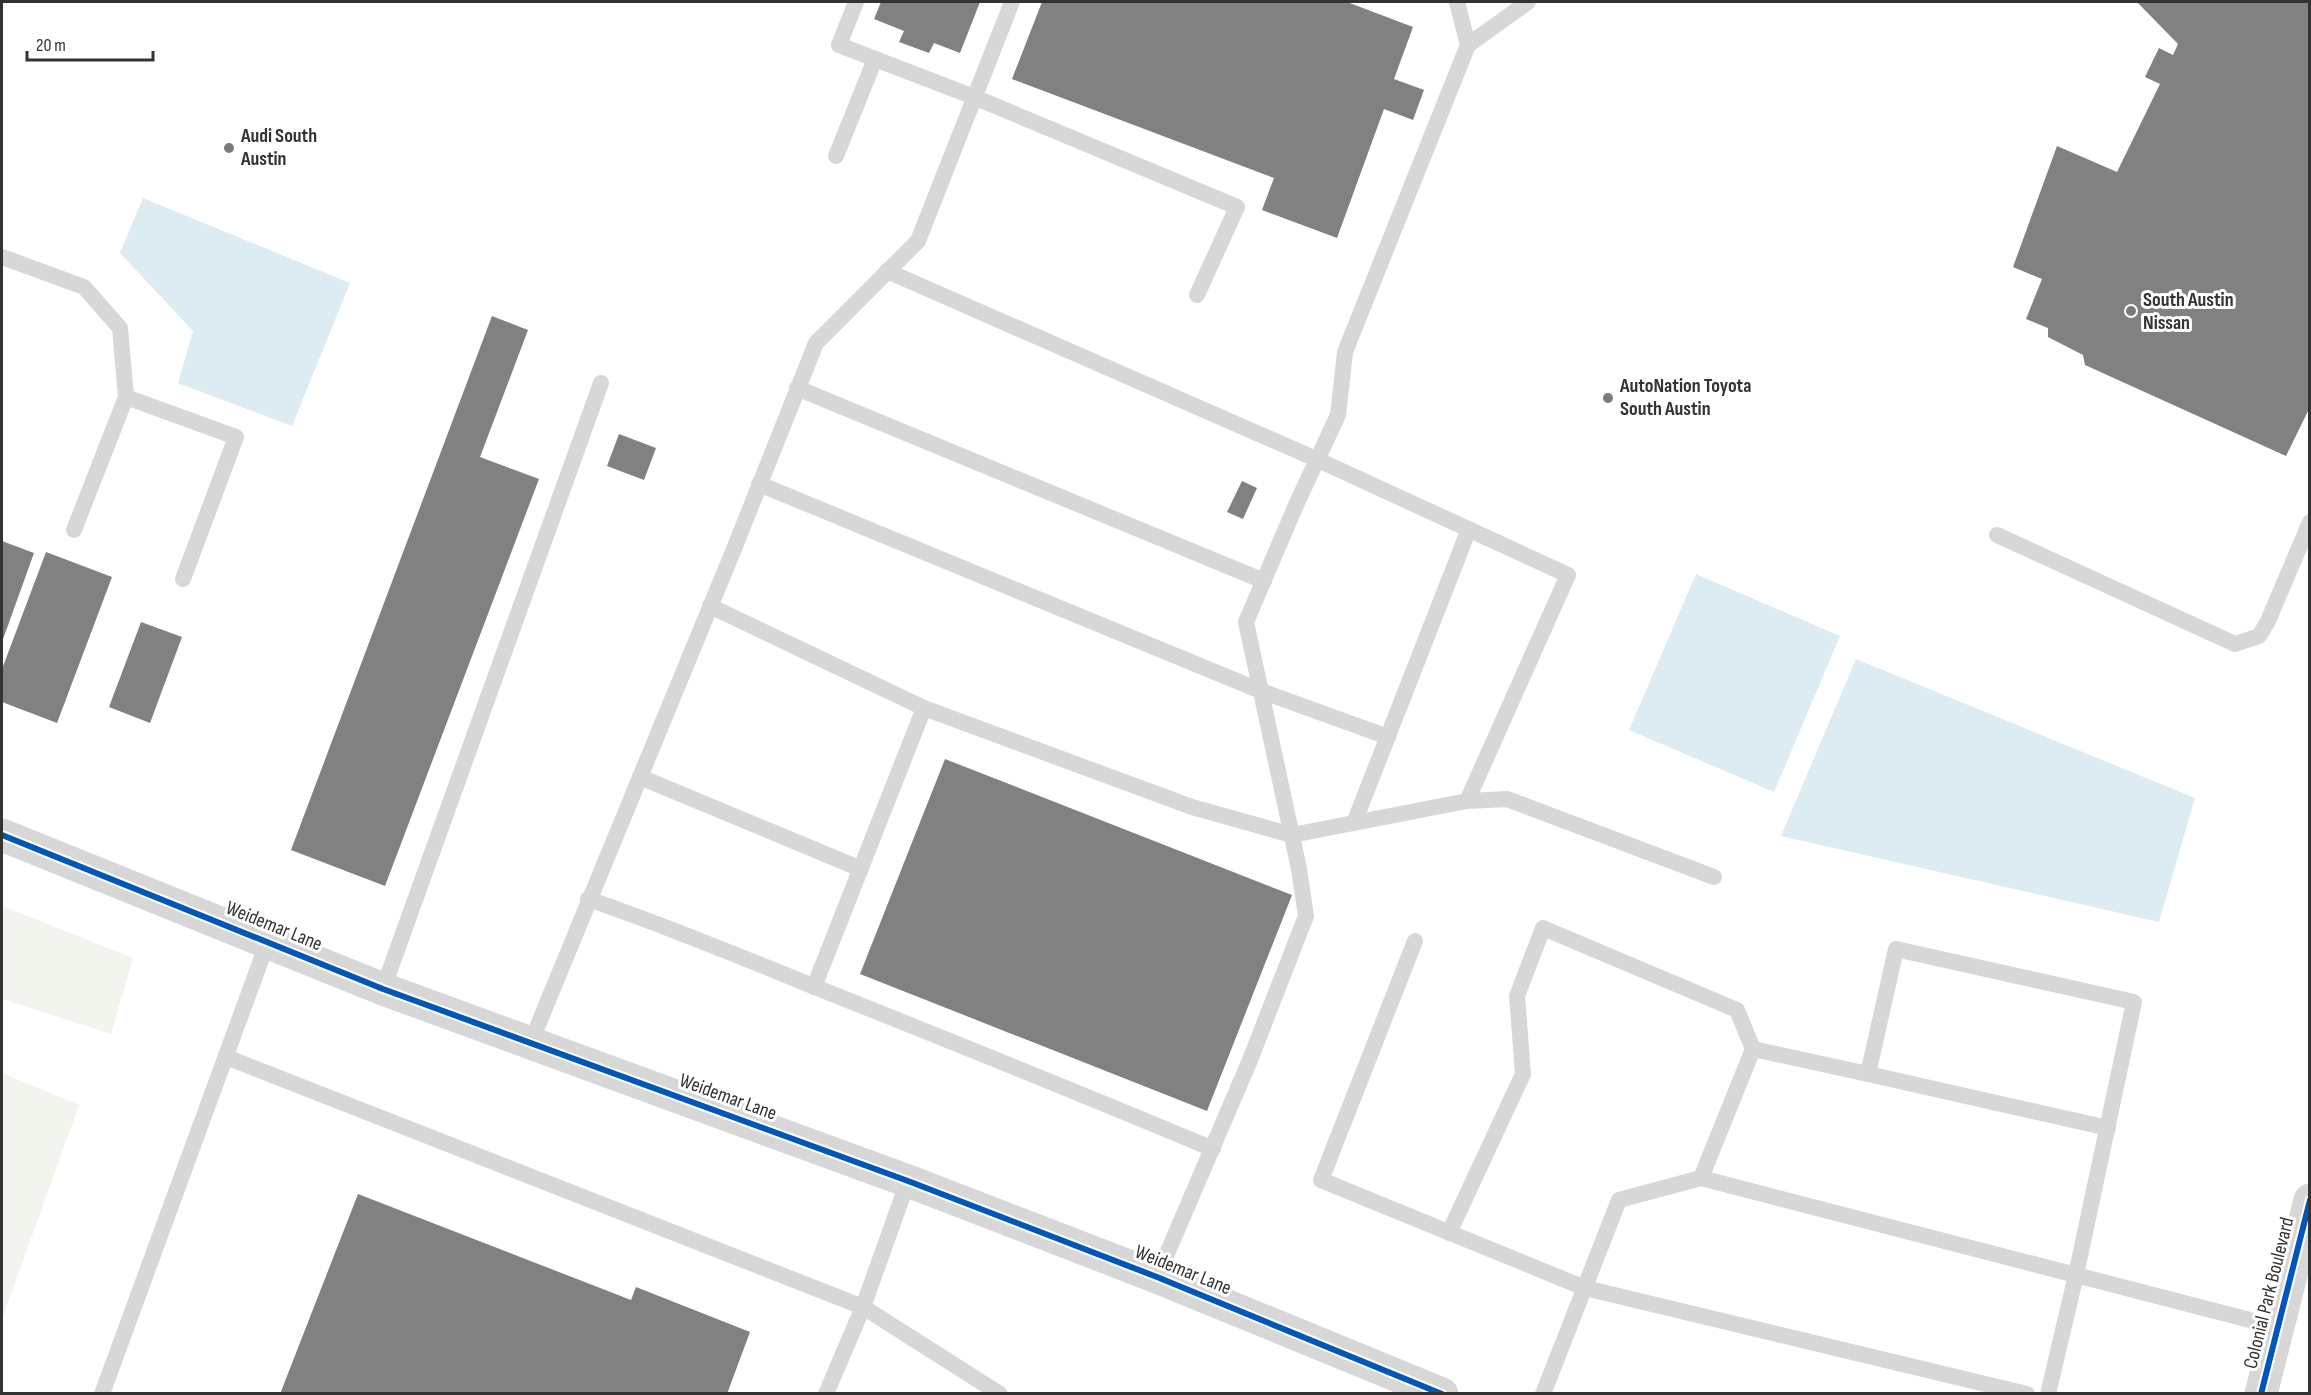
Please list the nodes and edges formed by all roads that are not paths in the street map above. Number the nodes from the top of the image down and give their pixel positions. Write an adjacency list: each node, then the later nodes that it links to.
1 (856, 2): 6 (lane)
2 (1012, 2): 7 (lane)
3 (1457, 2): 5 (lane)
4 (1528, 2): 5 (lane)
5 (1468, 45): 15 (lane)
6 (875, 59): 7 (lane); 8 (lane)
7 (974, 98): 10 (lane); 11 (lane)
8 (836, 156)
9 (2, 257): 14 (lane)
10 (887, 271): 13 (lane); 15 (lane)
11 (1197, 295)
12 (601, 383): 38 (lane)
13 (797, 388): 16 (lane); 22 (lane)
14 (126, 397): 19 (lane); 21 (lane)
15 (1316, 459): 18 (lane); 22 (lane)
16 (759, 484): 23 (lane); 24 (lane)
17 (2310, 522): 20 (lane)
18 (1469, 529): 26 (lane); 28 (lane)
19 (74, 530)
20 (1997, 535)
21 (183, 579)
22 (1264, 581): 24 (lane)
23 (710, 606): 25 (lane); 27 (lane)
24 (1261, 691): 26 (lane); 31 (lane)
25 (924, 708): 31 (lane); 32 (lane)
26 (1388, 737): 29 (lane)
27 (640, 777): 32 (lane); 34 (lane)
28 (1467, 801): 29 (lane); 33 (lane)
29 (1354, 823): 31 (lane)
30 (2, 835): 35 (street, Weidemar Lane)
31 (1292, 835): 44 (lane)
32 (861, 868): 37 (lane)
33 (1714, 877)
34 (588, 899): 37 (lane); 39 (lane)
35 (268, 941): 38 (street, Weidemar Lane); 41 (lane)
36 (1415, 941): 48 (lane)
37 (814, 987): 44 (lane)
38 (383, 988): 39 (street, Weidemar Lane)
39 (531, 1042): 46 (street, Weidemar Lane)
40 (1753, 1049): 42 (lane); 45 (lane); 48 (lane)
41 (226, 1057): 52 (lane); 54 (lane)
42 (1868, 1074): 43 (lane); 43 (lane)
43 (2108, 1128): 49 (lane)
44 (1213, 1149): 50 (lane)
45 (1701, 1178): 49 (lane); 51 (lane)
46 (908, 1181): 50 (street, Weidemar Lane); 52 (lane)
47 (2310, 1200): 53 (street, Colonial Park Boulevard)
48 (1449, 1233): 51 (lane)
49 (2076, 1275): 53 (lane); 60 (lane)
50 (1157, 1277): 57 (street, Weidemar Lane)
51 (1585, 1288): 58 (lane); 59 (lane)
52 (863, 1307): 55 (lane); 56 (lane)
53 (2277, 1327): 61 (street, Colonial Park Boulevard)
54 (102, 1394)
55 (826, 1394)
56 (1000, 1394)
57 (1442, 1394)
58 (1543, 1394)
59 (2027, 1394)
60 (2048, 1394)
61 (2261, 1394)

